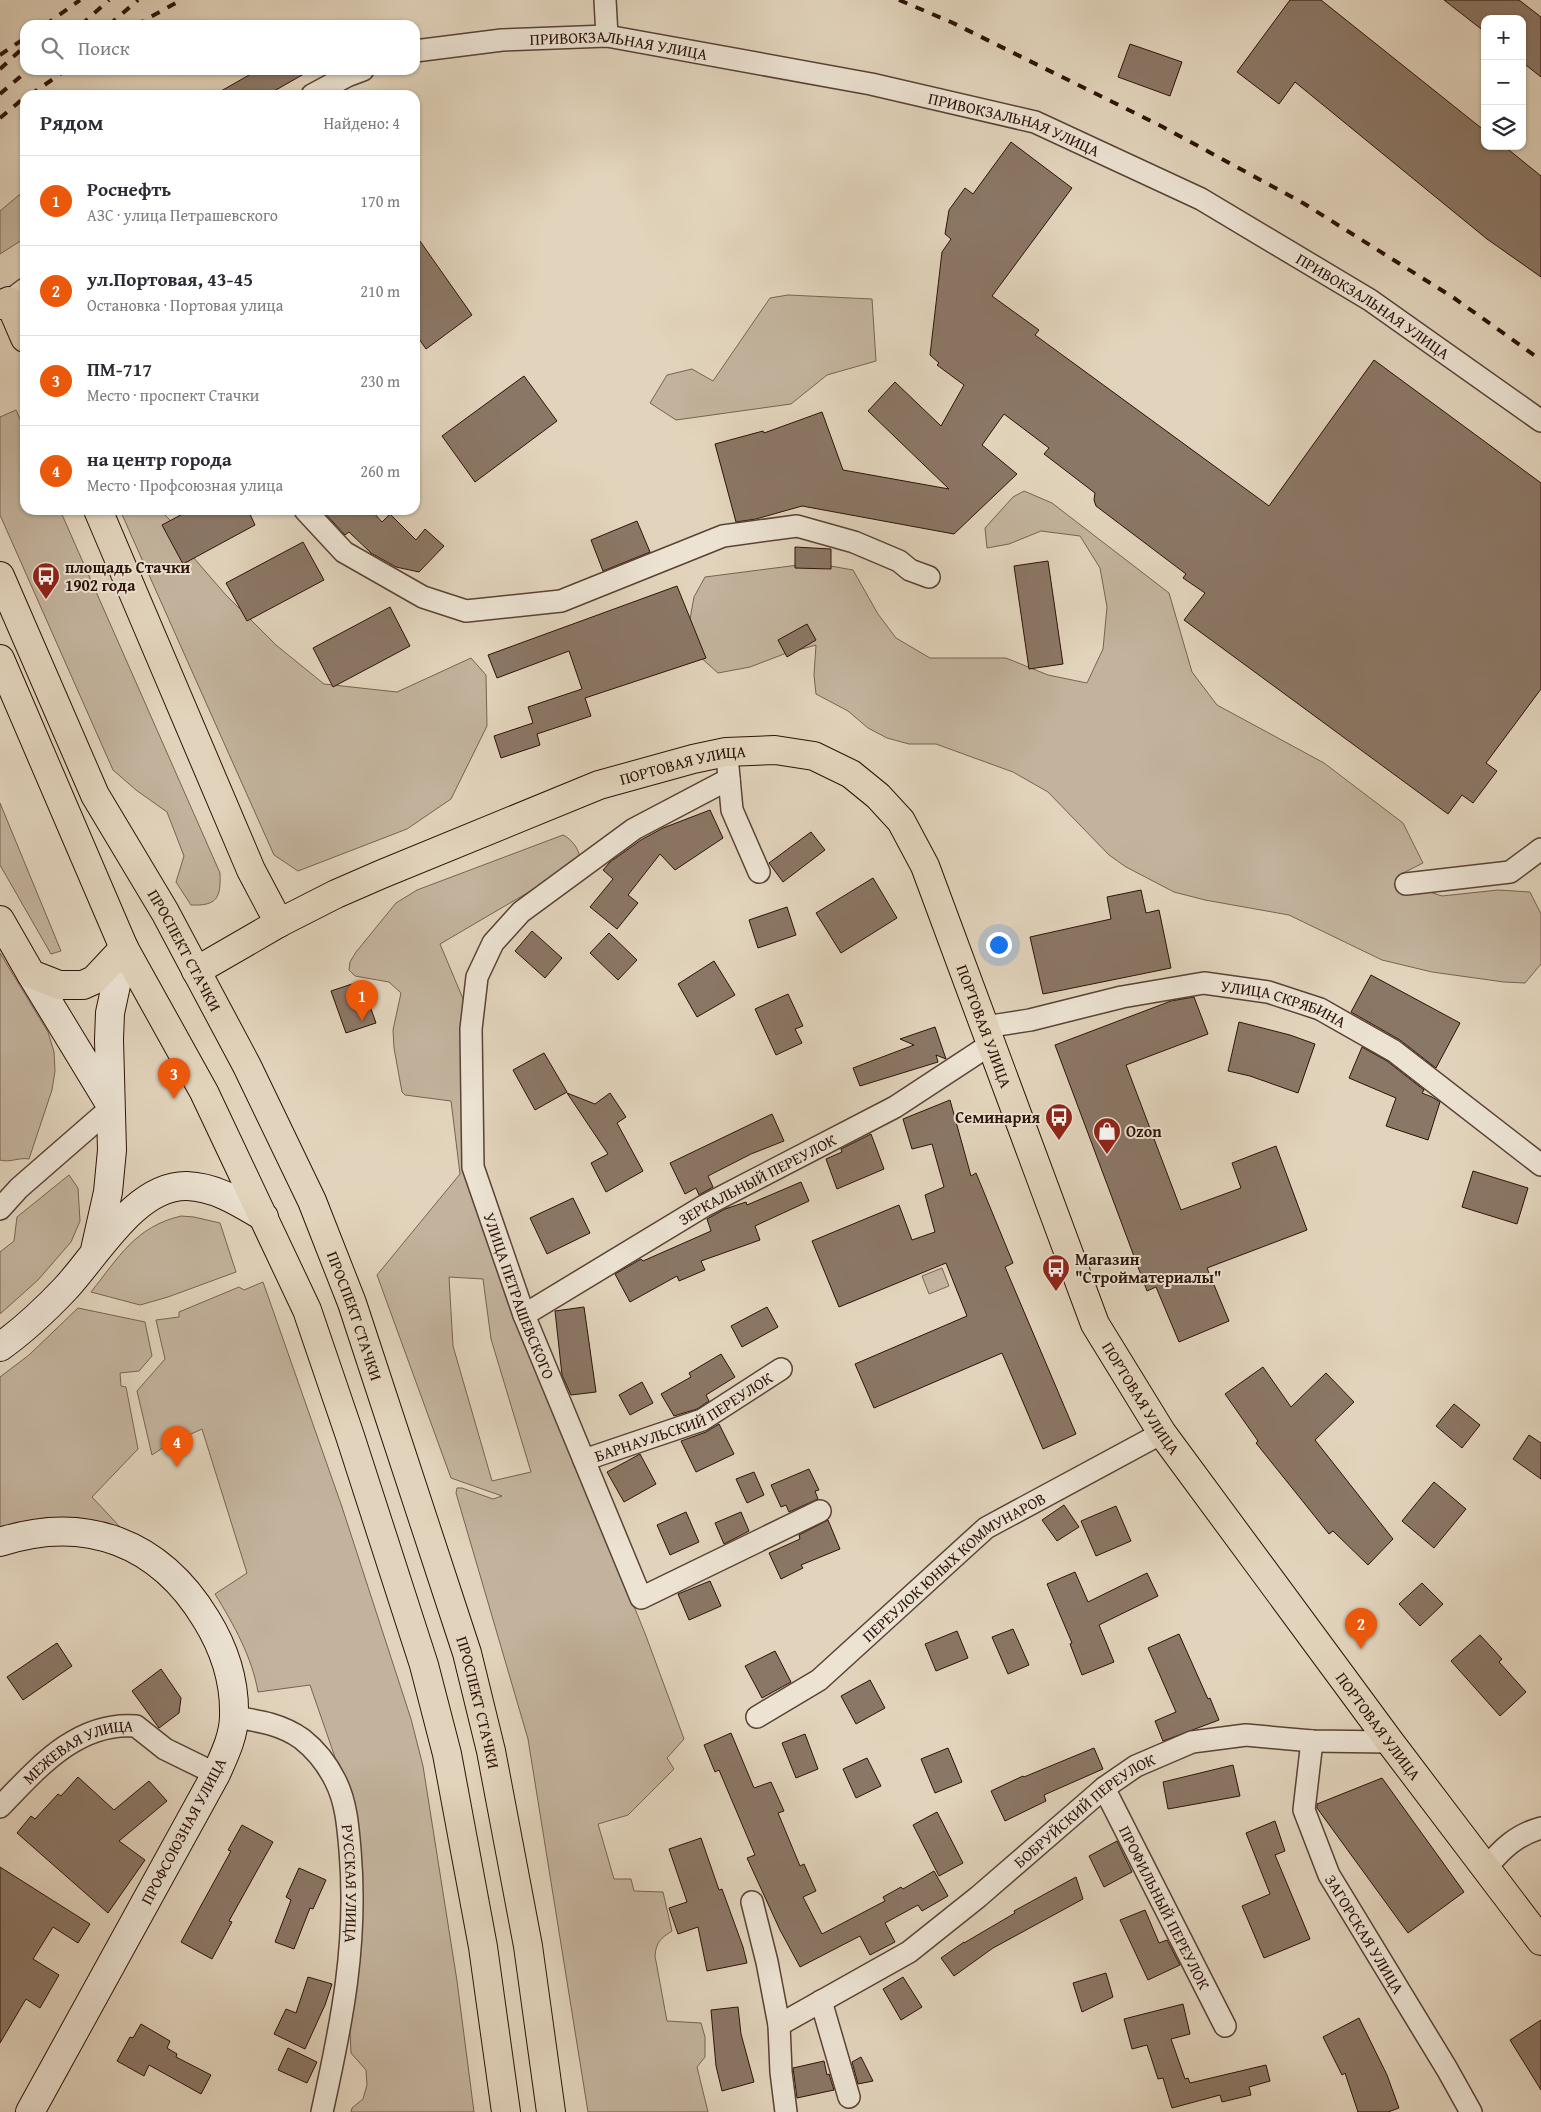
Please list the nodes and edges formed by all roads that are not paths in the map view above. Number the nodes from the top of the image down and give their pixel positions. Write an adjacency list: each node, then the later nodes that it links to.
1 (605, 0): 2 (street)
2 (607, 36): 3 (street, ПРИВОКЗАЛЬНАЯ УЛИЦА); 8 (street, ПРИВОКЗАЛЬНАЯ УЛИЦА)
3 (420, 50)
4 (350, 75): 5 (street)
5 (321, 90)
6 (11, 298): 7 (main road)
7 (20, 324)
8 (1541, 421)
9 (100, 515): 20 (main road)
10 (310, 515): 12 (street)
11 (0, 576): 22 (main road, ПРОСПЕКТ СТАЧКИ)
12 (929, 577)
13 (0, 659): 21 (main road)
14 (726, 752): 15 (street); 20 (main road, ПОРТОВАЯ УЛИЦА); 24 (main road, ПОРТОВАЯ УЛИЦА)
15 (729, 779): 17 (street); 30 (street, УЛИЦА ПЕТРАШЕВСКОГО)
16 (1541, 849): 18 (street)
17 (759, 872)
18 (1406, 884)
19 (0, 920): 23 (main road)
20 (279, 923): 22 (main road, ПОРТОВАЯ УЛИЦА)
21 (124, 948): 23 (main road); 25 (main road); 28 (main road)
22 (196, 971): 55 (main road, ПРОСПЕКТ СТАЧКИ)
23 (31, 974): 25 (main road)
24 (988, 1035): 26 (street, УЛИЦА СКРЯБИНА); 30 (street, ЗЕРКАЛЬНЫЙ ПЕРЕУЛОК); 33 (main road, ПОРТОВАЯ УЛИЦА)
25 (112, 1107): 27 (street); 29 (main road)
26 (1541, 1165)
27 (0, 1208)
28 (264, 1217): 29 (main road); 54 (main road)
29 (94, 1251): 31 (main road)
30 (524, 1315): 34 (street, УЛИЦА ПЕТРАШЕВСКОГО)
31 (0, 1347)
32 (781, 1370): 34 (street, БАРНАУЛЬСКИЙ ПЕРЕУЛОК)
33 (1162, 1433): 38 (street, ПЕРЕУЛОК ЮНЫХ КОММУНАРОВ); 40 (main road, ПОРТОВАЯ УЛИЦА)
34 (584, 1460): 35 (street, УЛИЦА ПЕТРАШЕВСКОГО)
35 (820, 1510)
36 (0, 1542): 37 (main road, ПРОФСОЮЗНАЯ УЛИЦА)
37 (234, 1717): 41 (main road, ПРОФСОЮЗНАЯ УЛИЦА); 53 (street, РУССКАЯ УЛИЦА)
38 (757, 1717)
39 (1312, 1741): 40 (street, БОБРУЙСКИЙ ПЕРЕУЛОК); 42 (street, БОБРУЙСКИЙ ПЕРЕУЛОК); 57 (street, ЗАГОРСКАЯ УЛИЦА)
40 (1390, 1742): 45 (main road, ПОРТОВАЯ УЛИЦА)
41 (216, 1774): 43 (street, МЕЖЕВАЯ УЛИЦА); 52 (main road, ПРОФСОЮЗНАЯ УЛИЦА)
42 (1104, 1788): 48 (street, БОБРУЙСКИЙ ПЕРЕУЛОК); 50 (street, ПРОФИЛЬНЫЙ ПЕРЕУЛОК)
43 (0, 1807)
44 (1541, 1828): 45 (street)
45 (1486, 1868): 47 (main road, ПОРТОВАЯ УЛИЦА)
46 (752, 1902): 49 (street)
47 (1541, 1941)
48 (821, 2001): 49 (street, БОБРУЙСКИЙ ПЕРЕУЛОК); 51 (street)
49 (779, 2025): 56 (street)
50 (1225, 2026)
51 (849, 2097)
52 (30, 2112)
53 (322, 2112)
54 (506, 2112)
55 (551, 2112)
56 (786, 2112)
57 (1471, 2112)

